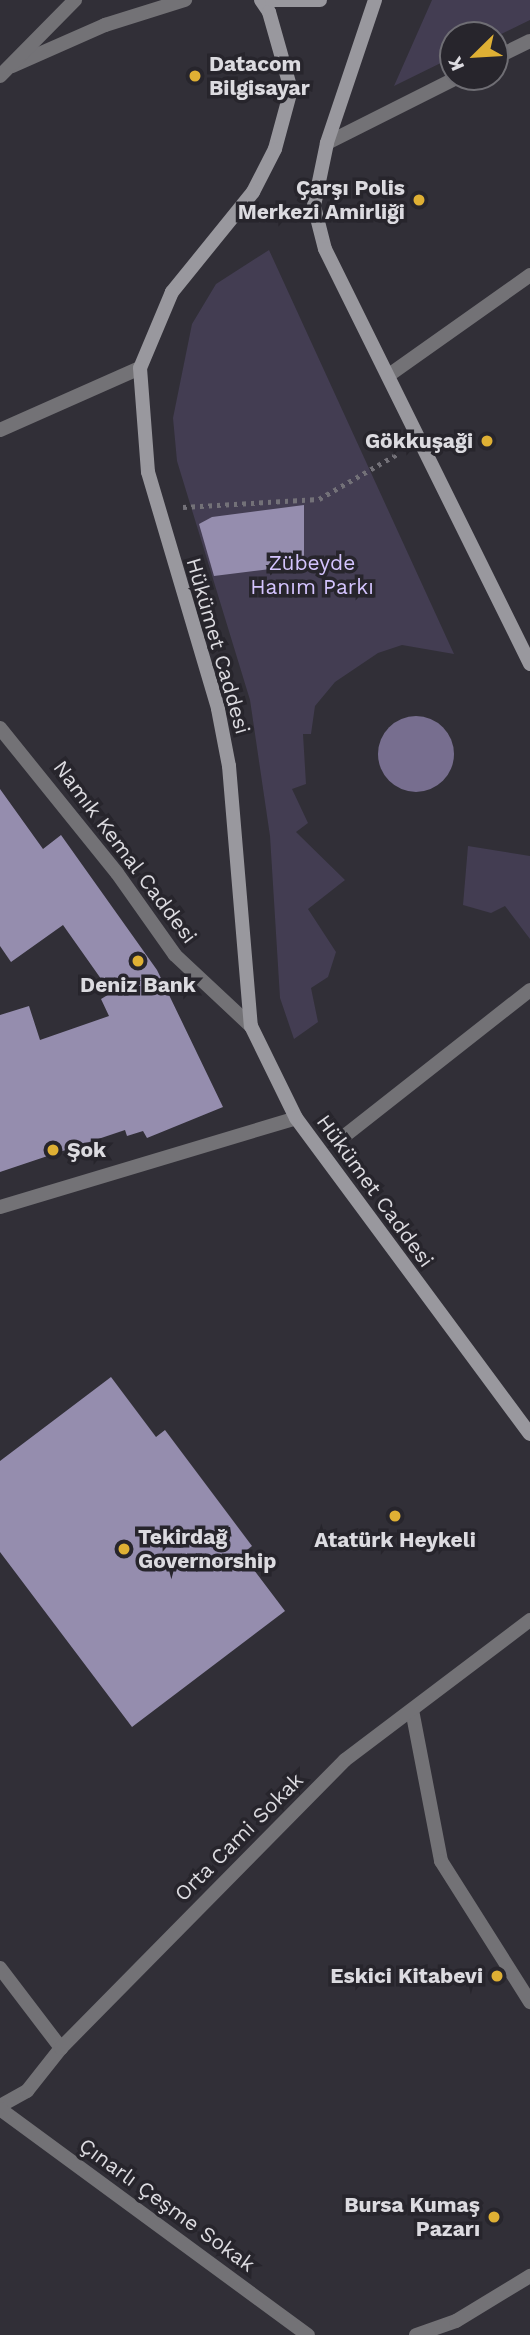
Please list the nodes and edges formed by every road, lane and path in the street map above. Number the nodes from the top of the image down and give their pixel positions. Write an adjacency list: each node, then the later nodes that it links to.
1 (75, 0): 9 (street)
2 (185, 0): 9 (street)
3 (261, 0): 14 (main road, Hükümet Caddesi)
4 (272, 0): 5 (main road)
5 (320, 0)
6 (375, 0): 12 (main road)
7 (530, 41): 8 (street)
8 (509, 51)
9 (6, 62): 10 (street)
10 (0, 76)
11 (439, 87): 12 (street)
12 (327, 143): 15 (main road)
13 (530, 275): 15 (street)
14 (141, 368): 16 (street); 18 (main road, Hükümet Caddesi)
15 (389, 375): 17 (main road)
16 (0, 430)
17 (423, 442): 18 (path); 19 (main road)
18 (158, 510): 22 (main road, Hükümet Caddesi)
19 (530, 664)
20 (0, 728): 22 (street, Namık Kemal Caddesi)
21 (530, 990): 24 (street)
22 (251, 1026): 23 (main road, Hükümet Caddesi)
23 (296, 1118): 25 (street); 26 (main road, Hükümet Caddesi)
24 (347, 1134)
25 (0, 1206)
26 (530, 1434)
27 (530, 1620): 28 (street, Orta Cami Sokak)
28 (412, 1710): 30 (street); 31 (street, Orta Cami Sokak)
29 (0, 1968): 31 (street)
30 (530, 2002)
31 (61, 2048): 32 (street, Orta Cami Sokak)
32 (0, 2108): 35 (street, Çınarlı Çeşme Sokak)
33 (530, 2276): 34 (street)
34 (456, 2328): 36 (street)
35 (309, 2335)
36 (415, 2335)

